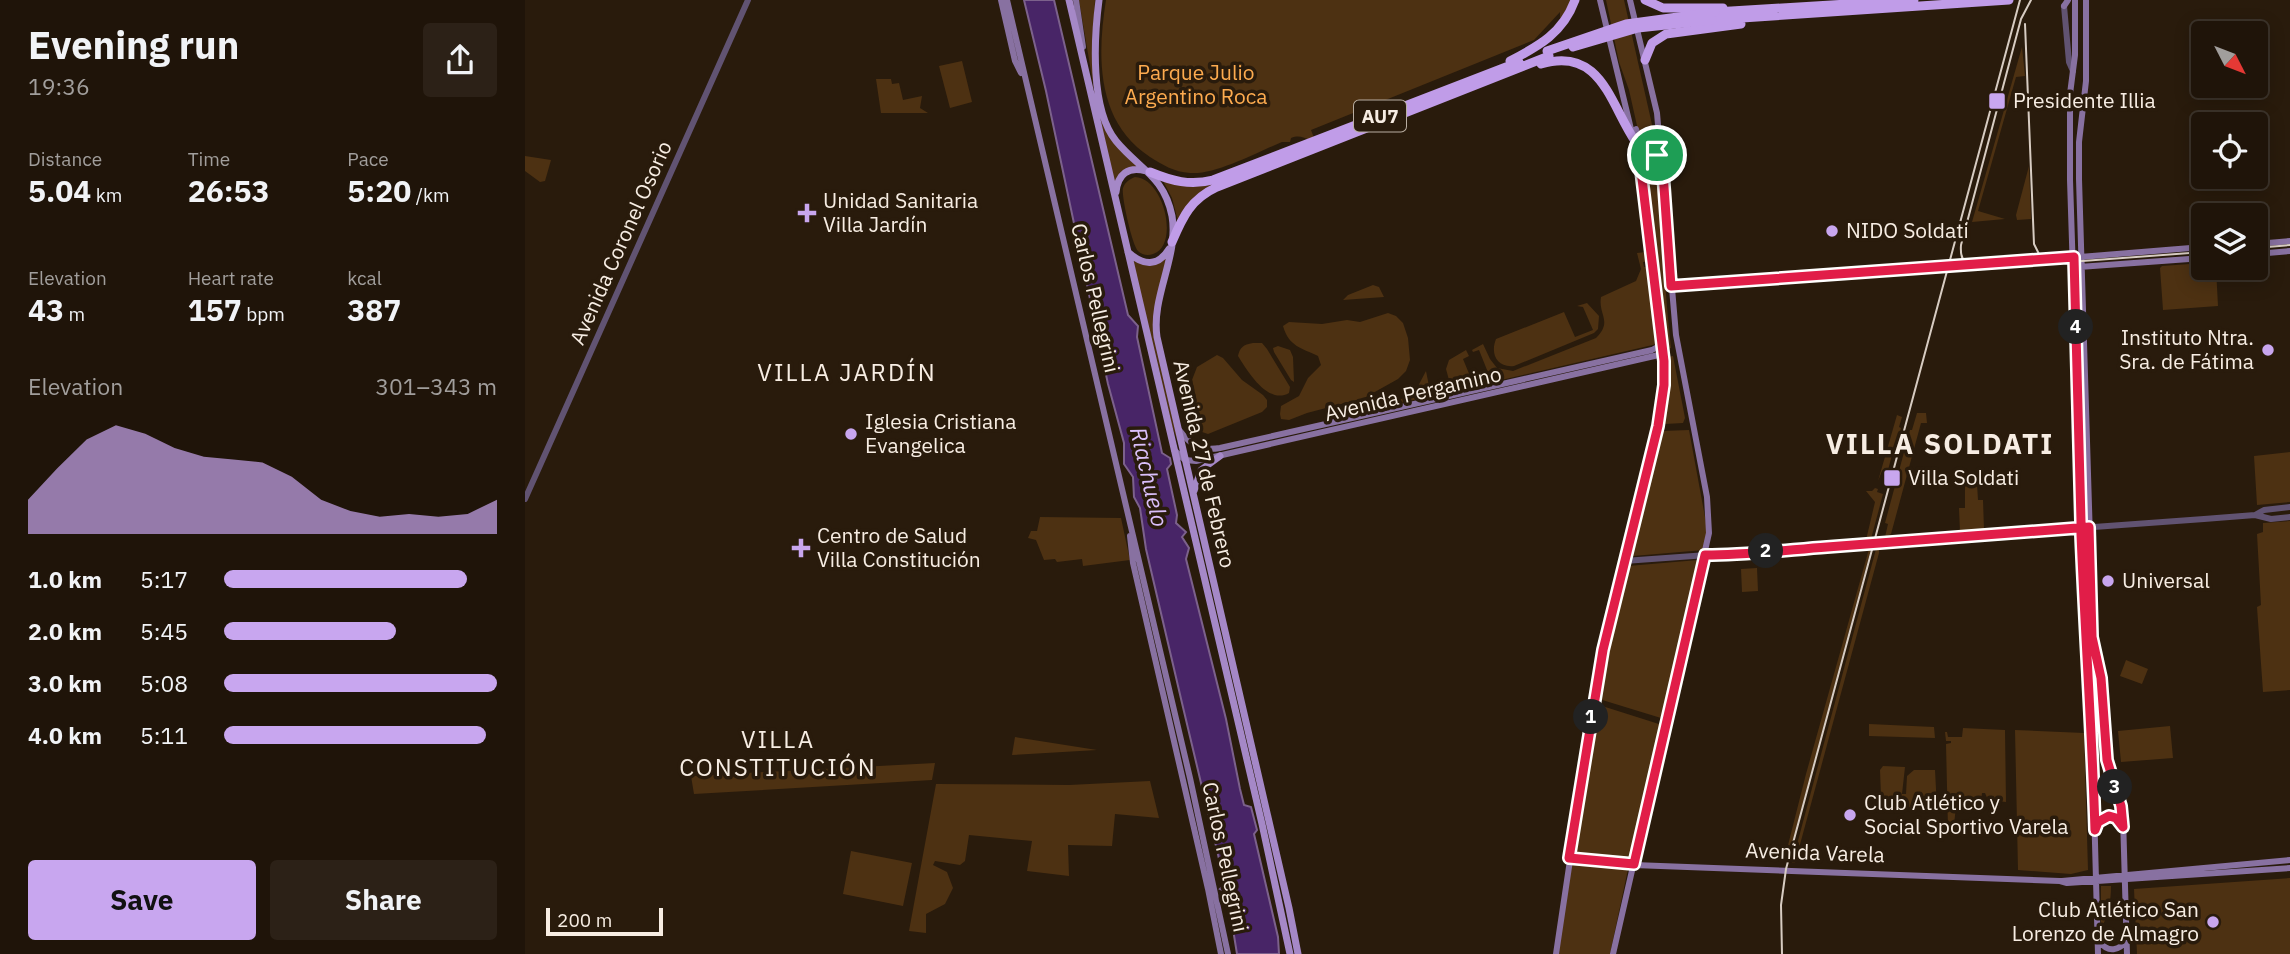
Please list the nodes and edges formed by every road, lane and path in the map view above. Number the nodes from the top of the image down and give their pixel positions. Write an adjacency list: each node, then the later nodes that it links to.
1 (748, 0): 49 (street, Avenida Coronel Osorio)
2 (1001, 0): 21 (main road, Carlos Pellegrini)
3 (1007, 0): 21 (main road, Carlos Pellegrini)
4 (1069, 0): 20 (main road, Avenida 27 de Febrero)
5 (1076, 0): 20 (main road)
6 (1099, 0): 30 (main road, Avenida 27 de Febrero)
7 (1575, 0): 22 (highway)
8 (1600, 0): 23 (main road)
9 (1630, 0): 17 (main road)
10 (1645, 0): 16 (highway)
11 (1914, 0): 16 (highway, AU7)
12 (2009, 0): 16 (highway, AU7)
13 (2075, 0): 19 (main road)
14 (2086, 0): 18 (main road)
15 (2066, 3): 19 (street)
16 (1801, 12): 17 (highway); 22 (highway, AU7, bridge)
17 (1645, 60): 26 (main road)
18 (2086, 72): 19 (main road); 25 (main road)
19 (2073, 73): 24 (main road)
20 (1086, 75): 31 (main road, Avenida 27 de Febrero)
21 (1025, 80): 54 (main road, Carlos Pellegrini)
22 (1478, 81): 27 (highway); 30 (highway, AU7); 33 (highway, AU7)
23 (1621, 88): 26 (main road); 27 (main road)
24 (2070, 94): 25 (main road); 39 (main road)
25 (2083, 106): 39 (main road)
26 (1660, 129): 28 (main road)
27 (1635, 141): 29 (main road)
28 (1662, 159): 29 (main road); 42 (main road)
29 (1640, 162): 43 (main road)
30 (1150, 172): 31 (main road); 33 (main road, Avenida 27 de Febrero)
31 (1116, 196): 36 (main road, Avenida 27 de Febrero)
32 (2290, 241): 34 (main road)
33 (1172, 242): 36 (main road); 45 (main road, Avenida 27 de Febrero)
34 (2268, 242)
35 (2191, 248): 39 (main road)
36 (1128, 251): 46 (main road, Avenida 27 de Febrero)
37 (2290, 251): 38 (main road)
38 (2268, 253)
39 (2077, 257): 41 (main road); 42 (street)
40 (2191, 259): 41 (main road)
41 (2078, 267): 55 (main road); 56 (main road)
42 (1671, 286): 57 (main road)
43 (1661, 345): 44 (main road); 45 (main road, Avenida Pergamino)
44 (1663, 354): 47 (main road, Avenida Pergamino); 58 (main road)
45 (1179, 429): 48 (main road, Avenida 27 de Febrero)
46 (1174, 450): 48 (main road); 61 (main road, Avenida 27 de Febrero)
47 (1220, 456): 48 (main road, Avenida Pergamino); 50 (main road)
48 (1185, 460): 50 (main road, Avenida 27 de Febrero)
49 (525, 499)
50 (1193, 499): 61 (main road, Avenida 27 de Febrero)
51 (2290, 507): 52 (street)
52 (2255, 515): 53 (street); 55 (street)
53 (2290, 517)
54 (1129, 523): 72 (main road, Carlos Pellegrini); 73 (main road, Carlos Pellegrini)
55 (2089, 527): 56 (street); 59 (main road)
56 (2081, 528): 57 (street); 60 (main road)
57 (1705, 555): 58 (street); 65 (main road)
58 (1624, 561): 62 (main road)
59 (2123, 827): 60 (main road); 68 (main road)
60 (2095, 830): 69 (main road)
61 (1270, 844): 74 (main road, Avenida 27 de Febrero); 75 (main road, Avenida 27 de Febrero)
62 (1569, 858): 65 (main road, Avenida Varela); 76 (main road)
63 (2290, 860): 64 (main road, Avenida Varela)
64 (2275, 861): 67 (main road); 68 (main road, Avenida Varela)
65 (1634, 864): 69 (main road, Avenida Varela); 77 (main road)
66 (2290, 868): 67 (main road, Avenida Varela)
67 (2276, 869): 68 (main road, Avenida Varela)
68 (2126, 877): 69 (main road, Avenida Varela); 70 (main road)
69 (2096, 880): 71 (main road)
70 (2128, 937): 71 (main road); 79 (main road)
71 (2099, 940): 78 (main road)
72 (1221, 954)
73 (1228, 954)
74 (1290, 954)
75 (1298, 954)
76 (1556, 954)
77 (1613, 954)
78 (2098, 954)
79 (2127, 954)

